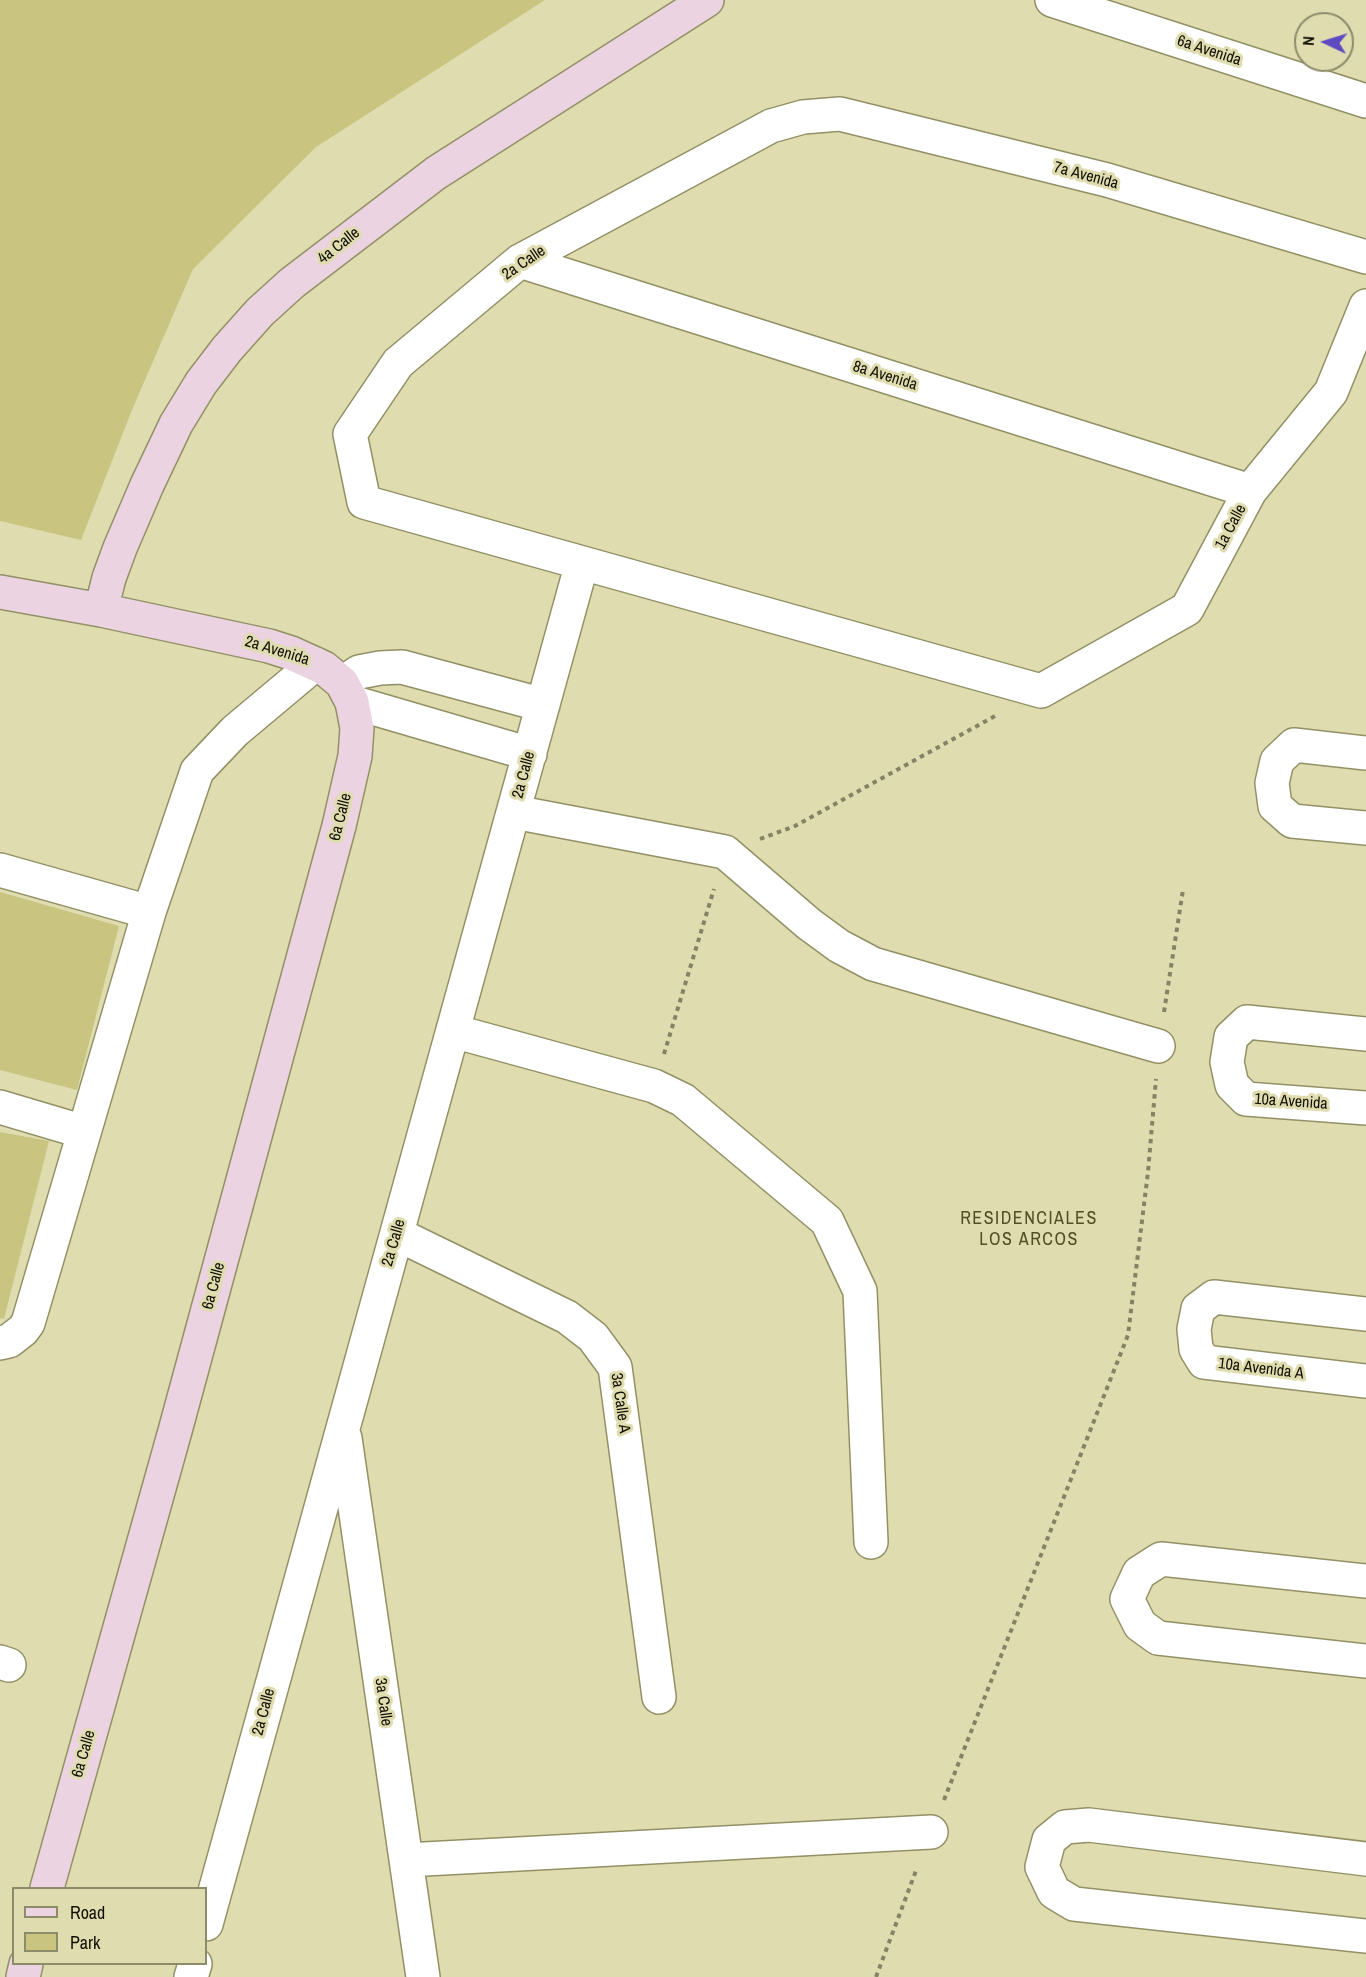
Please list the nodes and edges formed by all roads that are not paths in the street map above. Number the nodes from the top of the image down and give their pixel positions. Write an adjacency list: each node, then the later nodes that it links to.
1 (707, 0): 11 (main road, 4a Calle)
2 (1052, 0): 3 (street, 6a Avenida)
3 (1366, 101)
4 (803, 117): 5 (street, 7a Avenida); 6 (street, 2a Calle)
5 (1366, 257)
6 (520, 261): 8 (street, 8a Avenida); 9 (street, 2a Calle)
7 (1366, 306): 8 (street, 1a Calle)
8 (1250, 490): 9 (street, 1a Calle)
9 (582, 563): 14 (street, 2a Calle)
10 (0, 592): 11 (main road, 2a Avenida)
11 (101, 610): 12 (main road, 2a Avenida)
12 (315, 664): 13 (main road, 2a Avenida); 20 (street)
13 (347, 692): 14 (street); 16 (street, 2a Avenida); 39 (main road, 6a Calle)
14 (543, 705): 16 (street, 2a Calle)
15 (1366, 753): 18 (street)
16 (530, 754): 17 (street, 2a Calle)
17 (514, 812): 21 (street, 2a Calle); 23 (street)
18 (1366, 828)
19 (0, 870): 20 (street)
20 (148, 912): 26 (street)
21 (453, 1031): 27 (street, 2a Calle); 32 (street)
22 (1366, 1034): 25 (street, 10a Avenida)
23 (1158, 1046)
24 (0, 1107): 26 (street)
25 (1366, 1108)
26 (84, 1132): 29 (street)
27 (397, 1234): 31 (street, 2a Calle); 35 (street, 3a Calle A)
28 (1366, 1314): 30 (street, 10a Avenida A)
29 (0, 1343)
30 (1366, 1381)
31 (343, 1427): 38 (street, 3a Calle); 40 (street, 2a Calle)
32 (871, 1542)
33 (1366, 1581): 34 (street)
34 (1366, 1661)
35 (659, 1697)
36 (931, 1832): 38 (street)
37 (1366, 1859): 41 (street)
38 (406, 1860): 42 (street, 3a Calle)
39 (47, 1887)
40 (207, 1920)
41 (1366, 1936)
42 (423, 1977)

